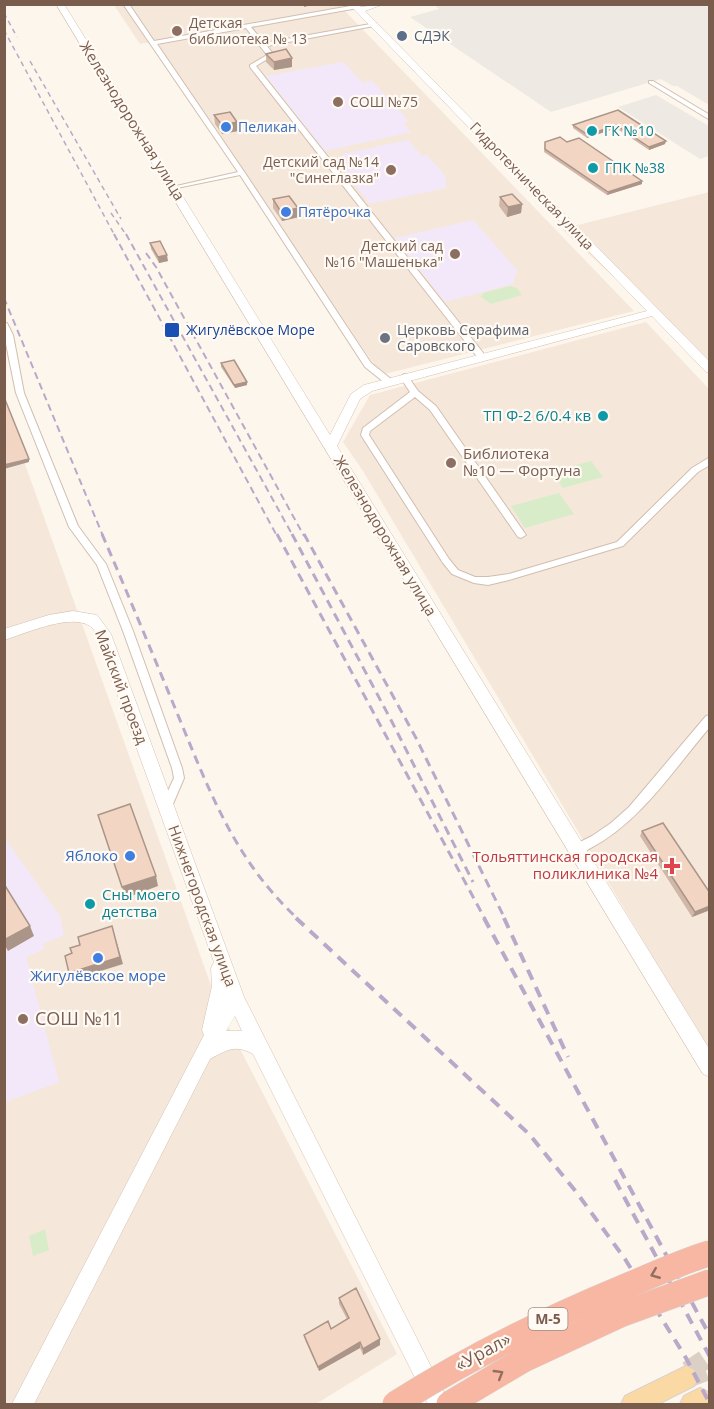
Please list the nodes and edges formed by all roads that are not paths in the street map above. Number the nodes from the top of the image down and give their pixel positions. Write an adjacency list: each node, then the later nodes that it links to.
1 (60, 4): 12 (main road, Железнодорожная улица)
2 (126, 4): 7 (street)
3 (380, 4): 4 (main road)
4 (356, 7): 5 (main road, Гидротехническая улица); 6 (street)
5 (374, 24): 8 (street); 13 (main road, Гидротехническая улица)
6 (247, 26): 7 (street); 8 (street)
7 (153, 43): 11 (street)
8 (263, 45): 15 (street)
9 (651, 82): 10 (street)
10 (710, 118)
11 (242, 173): 12 (street); 18 (street)
12 (174, 188): 20 (main road, Железнодорожная улица)
13 (654, 312): 15 (main road); 16 (main road, Гидротехническая улица)
14 (4, 325): 25 (street, Нижнегородская улица)
15 (481, 356): 17 (main road)
16 (710, 369)
17 (404, 377): 18 (main road); 19 (street)
18 (388, 381): 20 (main road)
19 (415, 393): 21 (street); 22 (street)
20 (330, 447): 26 (main road, Железнодорожная улица)
21 (710, 460)
22 (521, 535)
23 (4, 635): 25 (main road, Майский проезд)
24 (710, 719): 26 (street)
25 (166, 808): 27 (main road, Нижнегородская улица)
26 (576, 850): 31 (main road, Железнодорожная улица)
27 (220, 957): 28 (main road, Нижнегородская улица); 30 (main road)
28 (236, 998): 29 (main road, Нижнегородская улица); 30 (main road)
29 (259, 1048): 30 (main road); 34 (main road, Нижнегородская улица)
30 (204, 1053): 36 (main road)
31 (710, 1068)
32 (710, 1253): 37 (highway, «Урал» / М-5, one-way to 37, bridge)
33 (710, 1282): 40 (highway, «Урал» / М-5, one-way to 33, bridge)
34 (403, 1334): 38 (main road); 39 (main road, Нижнегородская улица)
35 (687, 1375): 41 (main road)
36 (23, 1404)
37 (395, 1404)
38 (425, 1404)
39 (439, 1404)
40 (449, 1404)
41 (633, 1404)

